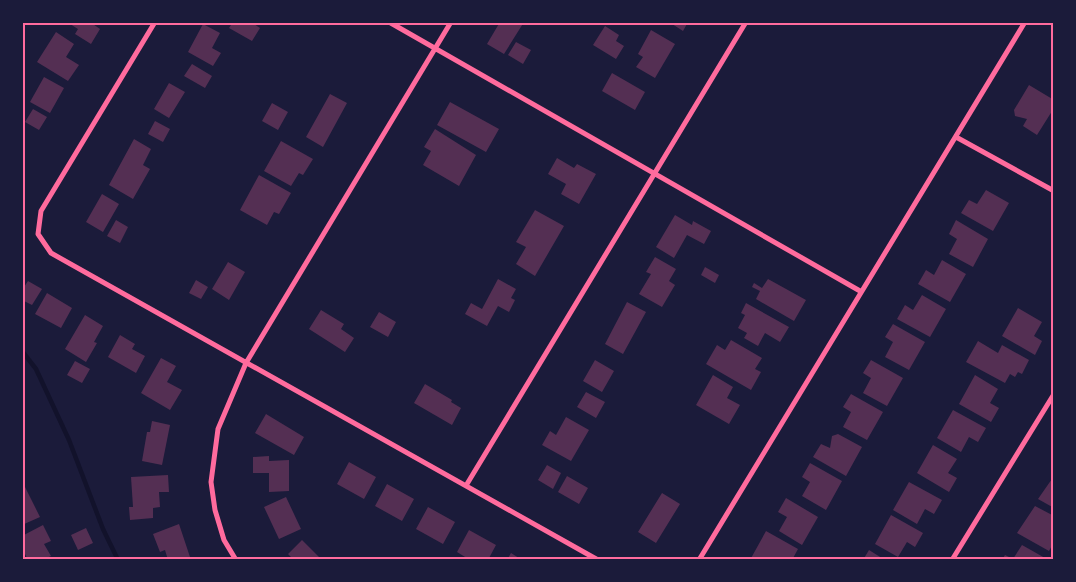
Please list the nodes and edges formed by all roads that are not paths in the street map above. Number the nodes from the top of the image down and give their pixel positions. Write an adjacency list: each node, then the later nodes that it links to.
1 (155, 22): 11 (street)
2 (389, 22): 6 (street)
3 (451, 22): 6 (street)
4 (746, 22): 8 (street)
5 (1025, 22): 7 (street)
6 (435, 48): 8 (street); 11 (street)
7 (956, 137): 9 (street); 10 (street)
8 (654, 172): 10 (street); 13 (street)
9 (1054, 191)
10 (860, 292): 16 (street)
11 (246, 363): 13 (street); 14 (street)
12 (1054, 394): 17 (street)
13 (467, 484): 15 (street)
14 (236, 560)
15 (598, 560)
16 (699, 560)
17 (952, 560)

